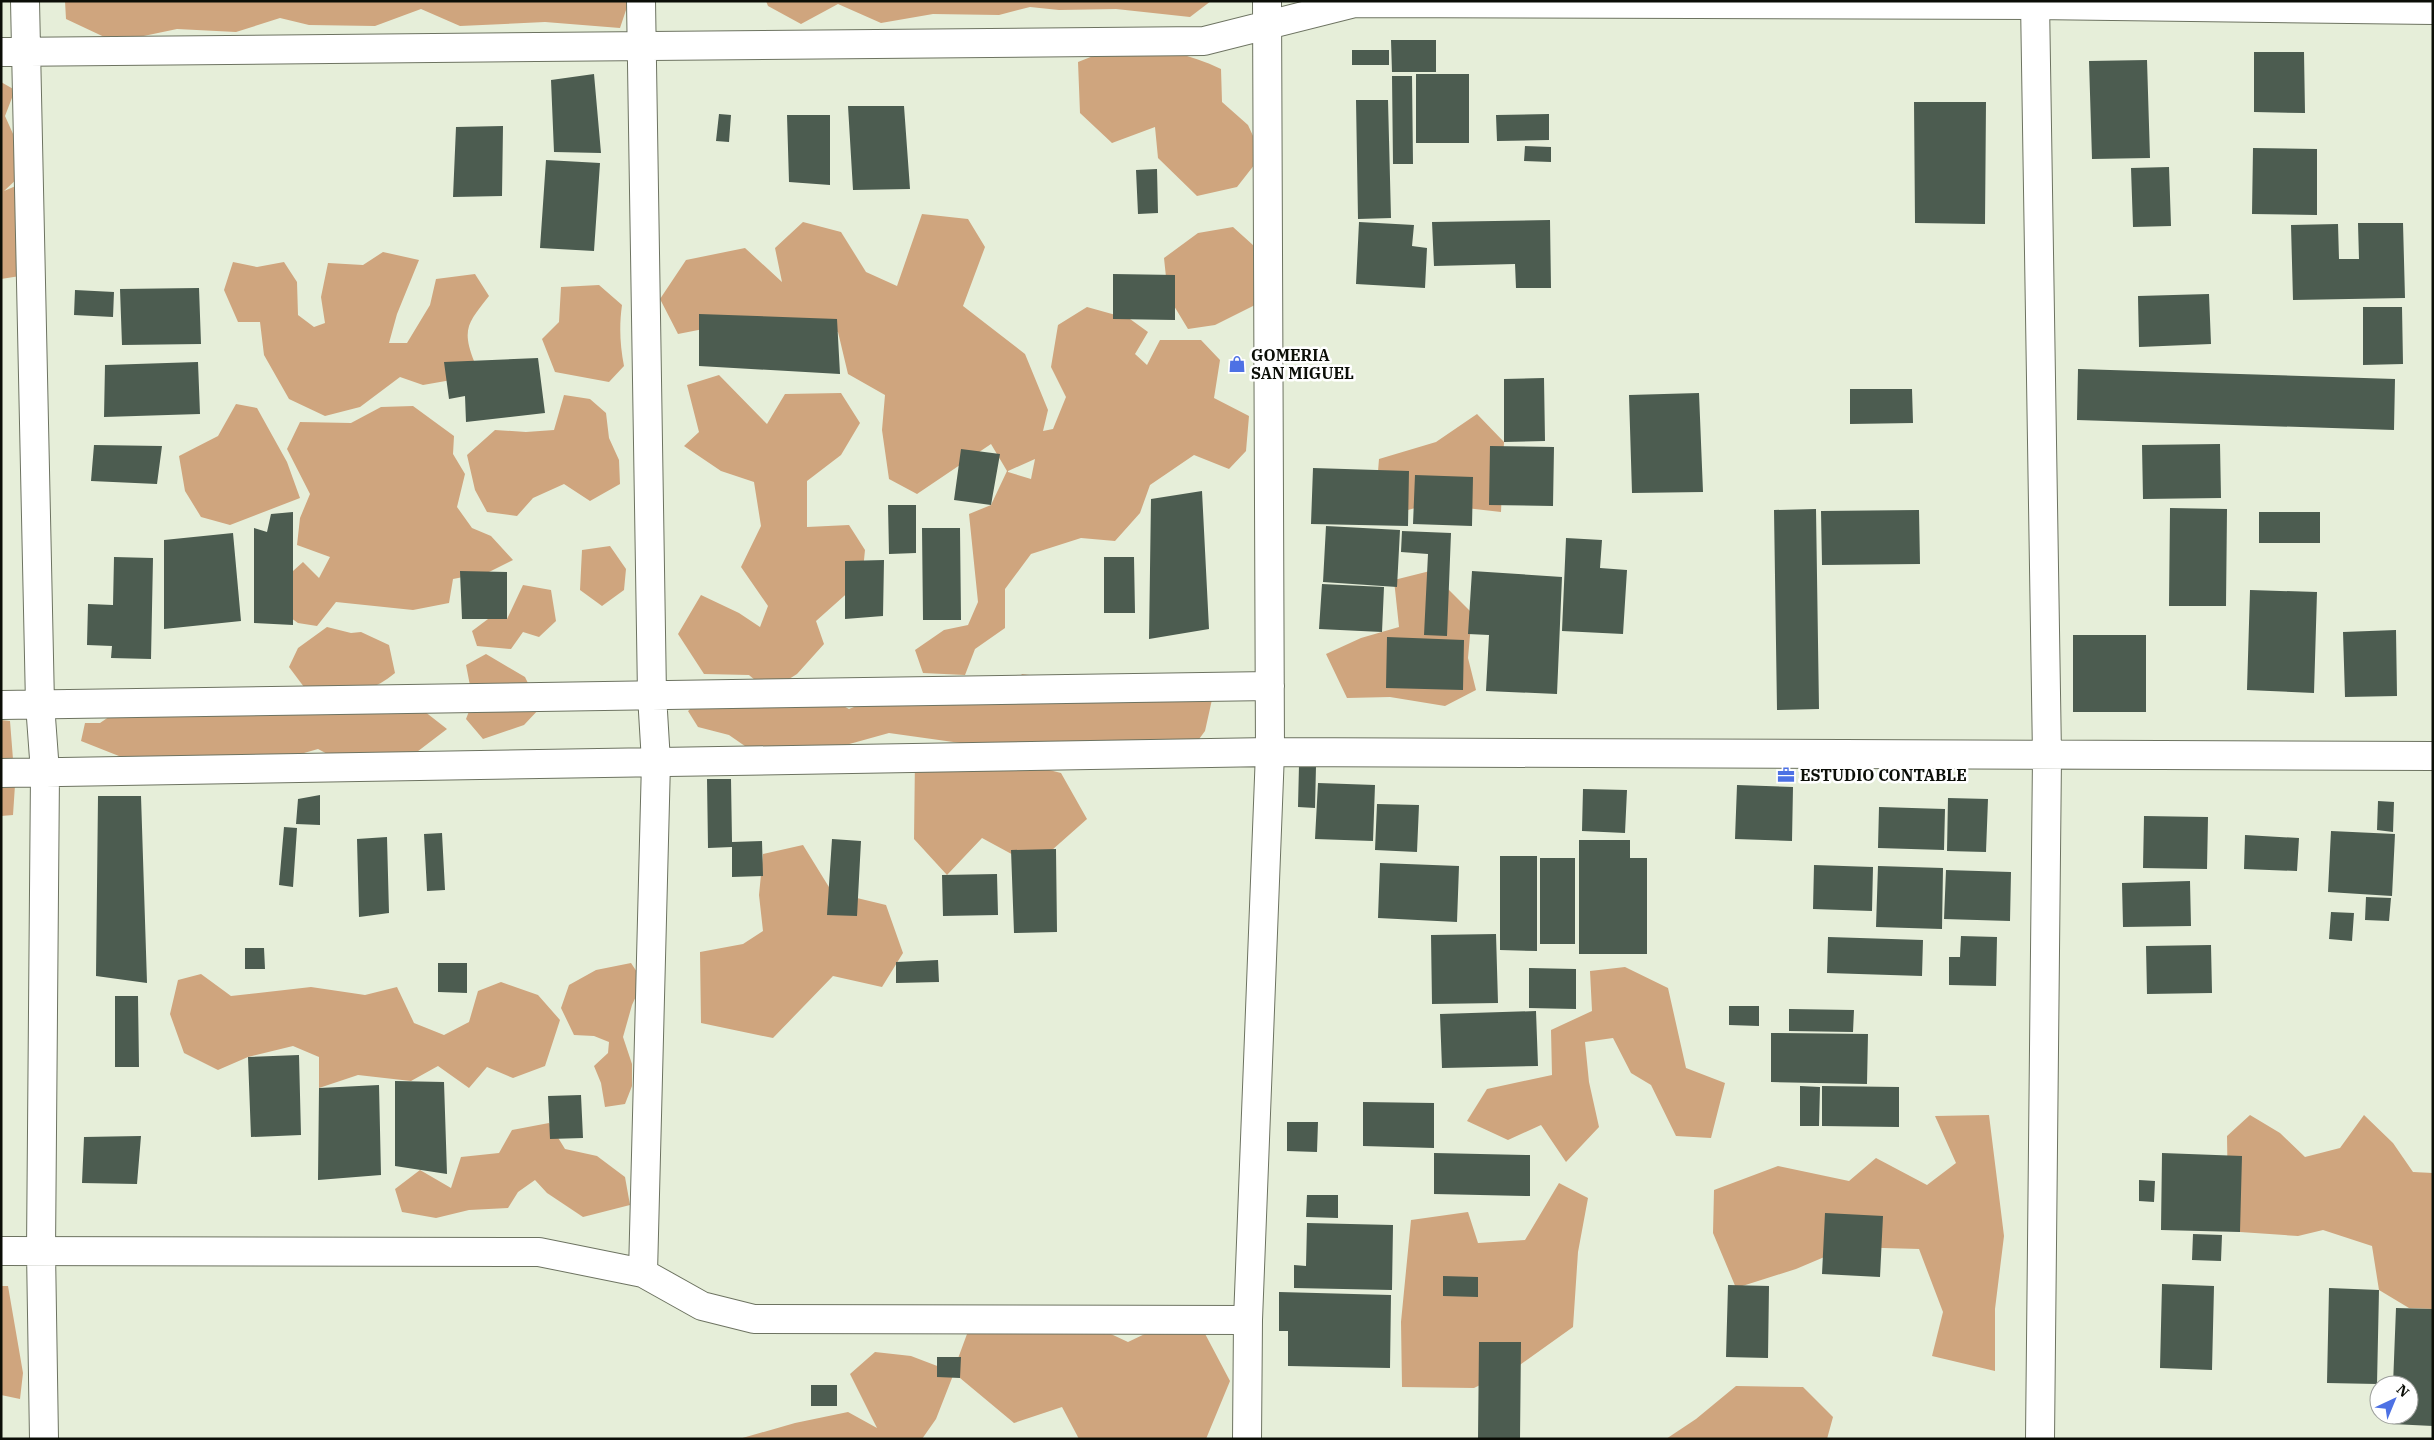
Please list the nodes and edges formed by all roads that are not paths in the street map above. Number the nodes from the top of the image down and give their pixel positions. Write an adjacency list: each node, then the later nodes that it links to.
1 (25, 1): 8 (street)
2 (640, 1): 7 (street)
3 (1352, 2): 4 (street); 6 (street)
4 (2035, 3): 5 (street); 14 (street)
5 (2433, 10)
6 (1267, 13): 7 (street); 9 (street)
7 (641, 46): 8 (street); 10 (street)
8 (14, 52): 11 (street)
9 (1270, 686): 10 (street); 13 (street)
10 (652, 695): 11 (street); 16 (street)
11 (40, 704): 12 (street); 17 (street)
12 (1, 705)
13 (1270, 752): 14 (street); 16 (street); 22 (street)
14 (2047, 756): 15 (street); 25 (street)
15 (2433, 756)
16 (656, 762): 17 (street); 21 (street)
17 (45, 772): 18 (street); 20 (street)
18 (1, 773)
19 (1, 1251): 20 (street)
20 (41, 1251): 21 (street); 23 (street)
21 (643, 1273): 22 (street)
22 (1248, 1320): 24 (street)
23 (44, 1439)
24 (1247, 1439)
25 (2040, 1439)

